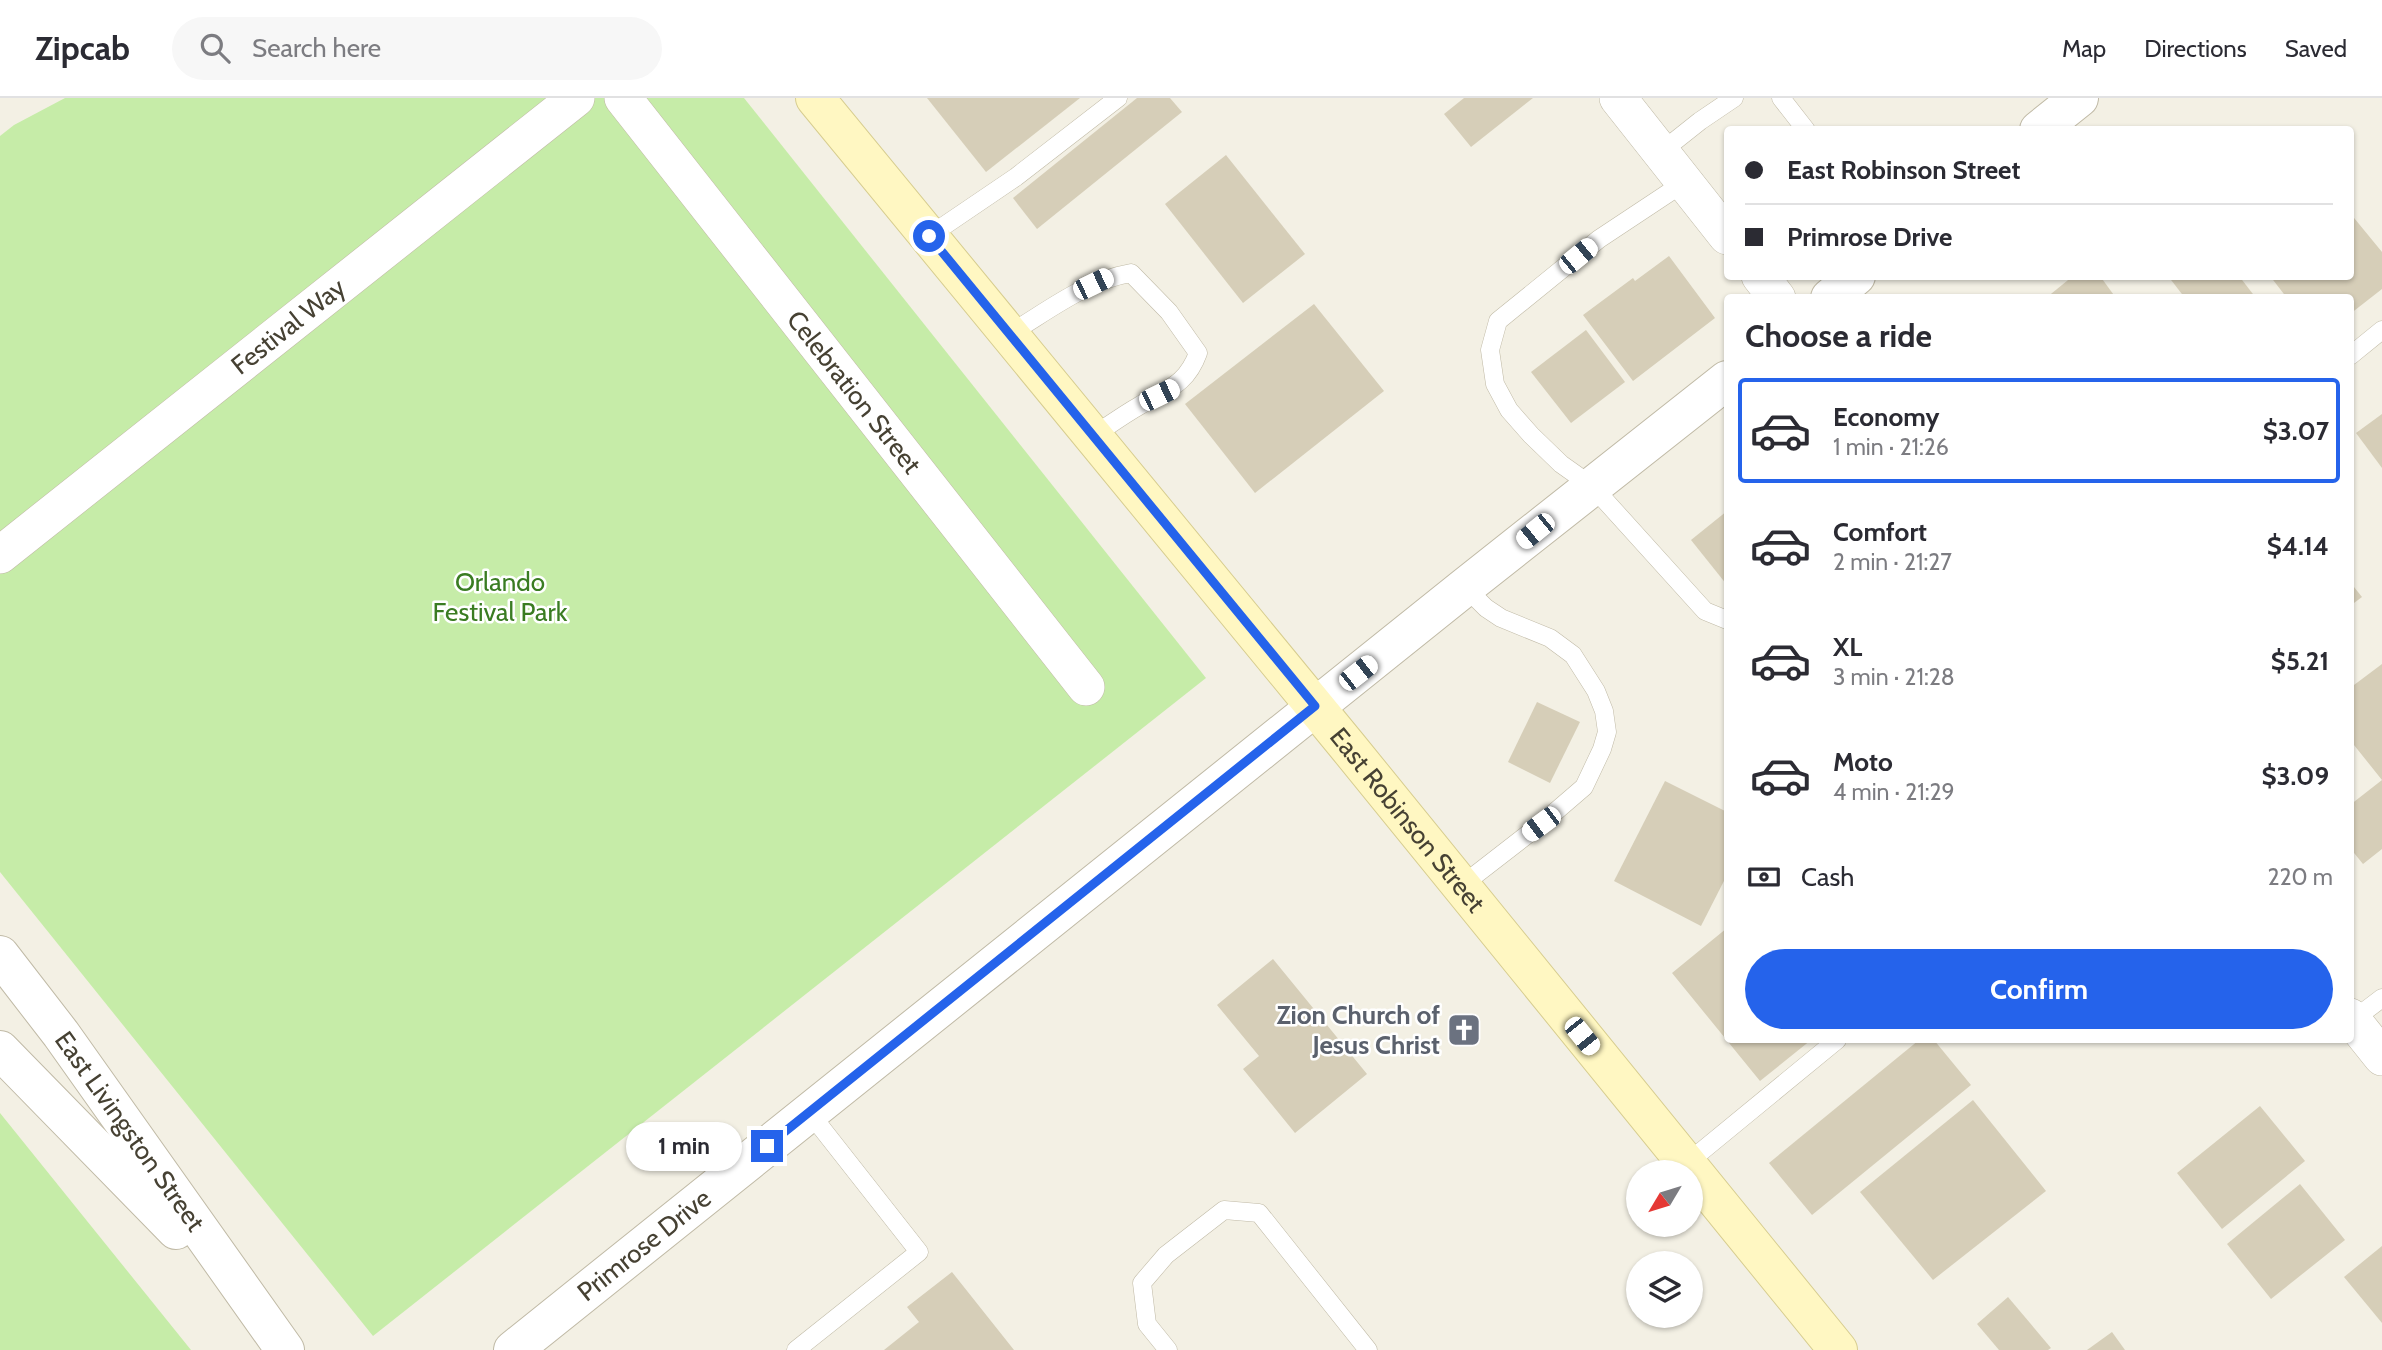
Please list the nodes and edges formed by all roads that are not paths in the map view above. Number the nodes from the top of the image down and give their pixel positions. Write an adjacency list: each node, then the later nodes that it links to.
1 (576, 98): 25 (street, Festival Way)
2 (623, 98): 28 (street, Celebration Street)
3 (816, 98): 14 (main road, East Robinson Street)
4 (1118, 98): 14 (lane)
5 (1618, 98): 11 (street)
6 (1734, 98): 11 (lane)
7 (1781, 98): 9 (lane)
8 (2079, 98): 10 (street)
9 (1803, 126)
10 (2044, 126)
11 (1661, 152): 12 (street)
12 (1685, 182): 13 (street); 24 (lane)
13 (1724, 232)
14 (929, 236): 20 (main road, East Robinson Street)
15 (1763, 280): 17 (street)
16 (1851, 280): 18 (street)
17 (1774, 294)
18 (1835, 294)
19 (2382, 330): 21 (lane)
20 (1009, 334): 23 (main road, East Robinson Street); 23 (lane)
21 (2354, 353)
22 (1724, 382): 24 (street, Primrose Drive)
23 (1093, 436): 29 (main road, East Robinson Street)
24 (1592, 486): 26 (street, Primrose Drive); 27 (lane)
25 (0, 555)
26 (1465, 587): 29 (street, Primrose Drive); 30 (lane)
27 (1724, 619)
28 (1086, 687)
29 (1315, 706): 30 (main road, East Robinson Street); 38 (street, Primrose Drive)
30 (1461, 886): 39 (main road, East Robinson Street)
31 (0, 955): 42 (street, East Livingston Street)
32 (2382, 998): 33 (lane)
33 (2354, 1016)
34 (2354, 1022): 37 (street)
35 (1833, 1043): 40 (lane)
36 (0, 1050): 42 (street, East Livingston Street)
37 (2382, 1057)
38 (810, 1112): 44 (street, Primrose Drive); 45 (lane)
39 (1683, 1160)
40 (1691, 1160)
41 (1703, 1185): 48 (main road, East Robinson Street)
42 (256, 1311): 43 (street, East Livingston Street)
43 (285, 1350)
44 (513, 1350)
45 (796, 1350)
46 (1168, 1350): 47 (lane)
47 (1368, 1350)
48 (1838, 1350)

